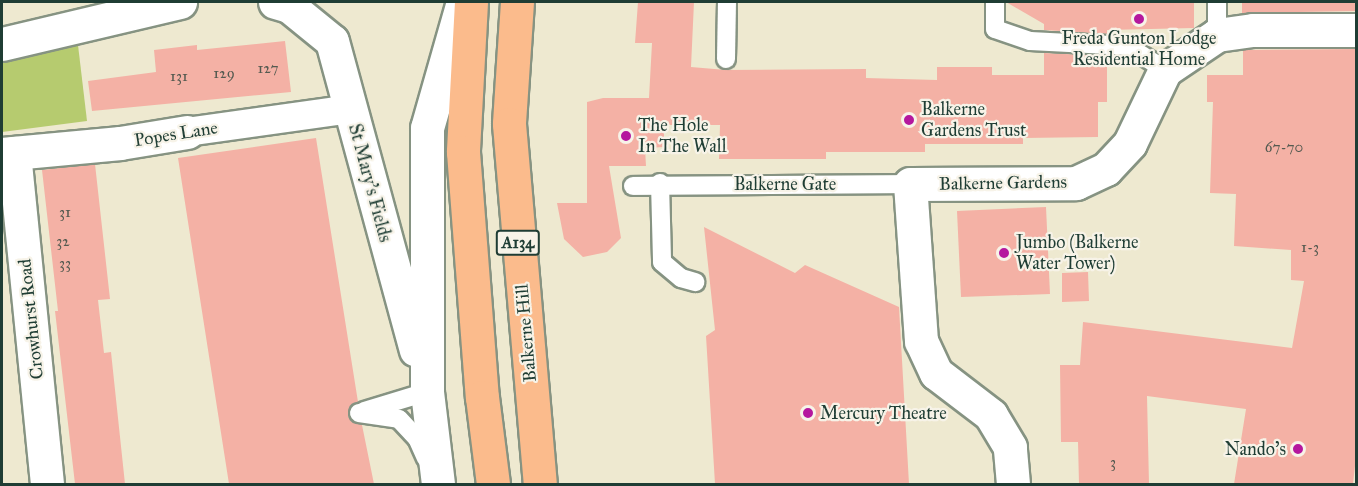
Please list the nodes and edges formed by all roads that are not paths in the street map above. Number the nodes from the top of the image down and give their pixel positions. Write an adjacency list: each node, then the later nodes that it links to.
1 (180, 2): 11 (street)
2 (275, 2): 14 (street, St Mary's Fields)
3 (463, 2): 21 (street)
4 (471, 2): 24 (main road, A134)
5 (517, 2): 25 (main road, Balkerne Hill / A134)
6 (727, 2): 12 (lane)
7 (995, 2): 13 (lane)
8 (1217, 2): 10 (lane)
9 (1356, 30): 10 (street)
10 (1217, 35): 13 (street)
11 (2, 44)
12 (726, 59)
13 (1165, 70): 18 (street, Balkerne Gardens)
14 (350, 109): 15 (street, Popes Lane); 21 (street, St Mary's Fields)
15 (187, 132): 16 (street, Popes Lane)
16 (8, 153): 23 (street, Crowhurst Road)
17 (660, 183): 18 (lane, Balkerne Gate); 19 (lane, Balkerne Gate); 20 (lane)
18 (910, 184): 26 (street)
19 (633, 186)
20 (695, 282)
21 (427, 392): 22 (street); 22 (lane)
22 (437, 483)
23 (47, 484)
24 (493, 484)
25 (540, 484)
26 (1013, 484)

